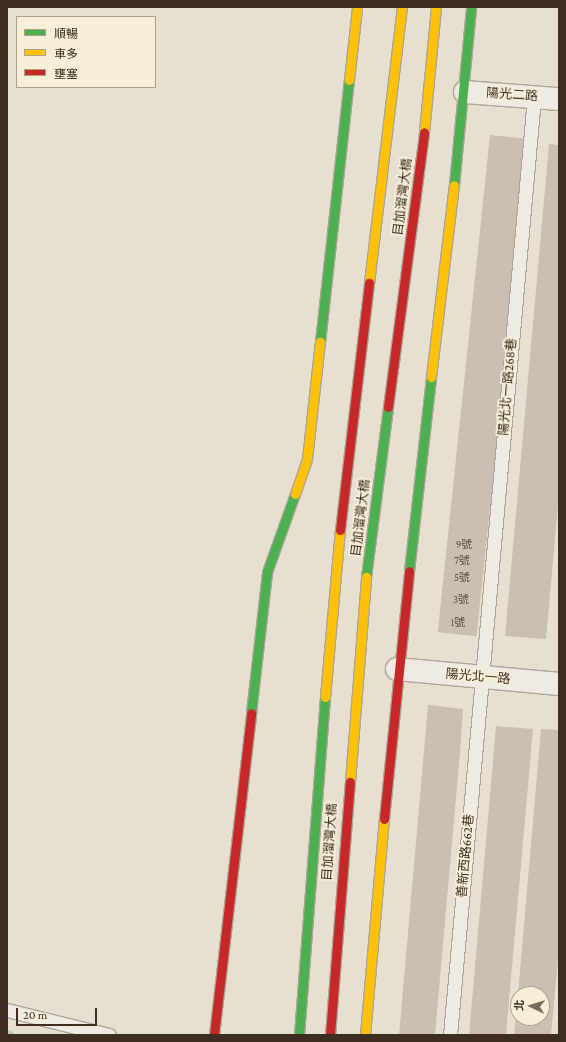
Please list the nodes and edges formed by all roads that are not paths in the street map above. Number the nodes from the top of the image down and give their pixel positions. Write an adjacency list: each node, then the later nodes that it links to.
1 (357, 7): 13 (street)
2 (402, 7): 14 (street, 目加溜灣大橋)
3 (436, 7): 15 (street, 目加溜灣大橋)
4 (471, 7): 5 (street)
5 (465, 92): 6 (street, 陽光二路); 8 (street)
6 (534, 97): 7 (street, 陽光二路); 9 (lane, 陽光北一路268巷)
7 (559, 98)
8 (397, 669): 9 (street, 陽光北一路); 16 (street)
9 (482, 677): 10 (street, 陽光北一路); 17 (lane, 善新西路662巷)
10 (559, 684)
11 (7, 1010): 12 (lane)
12 (109, 1035)
13 (214, 1035)
14 (299, 1035)
15 (330, 1035)
16 (365, 1035)
17 (450, 1035)

